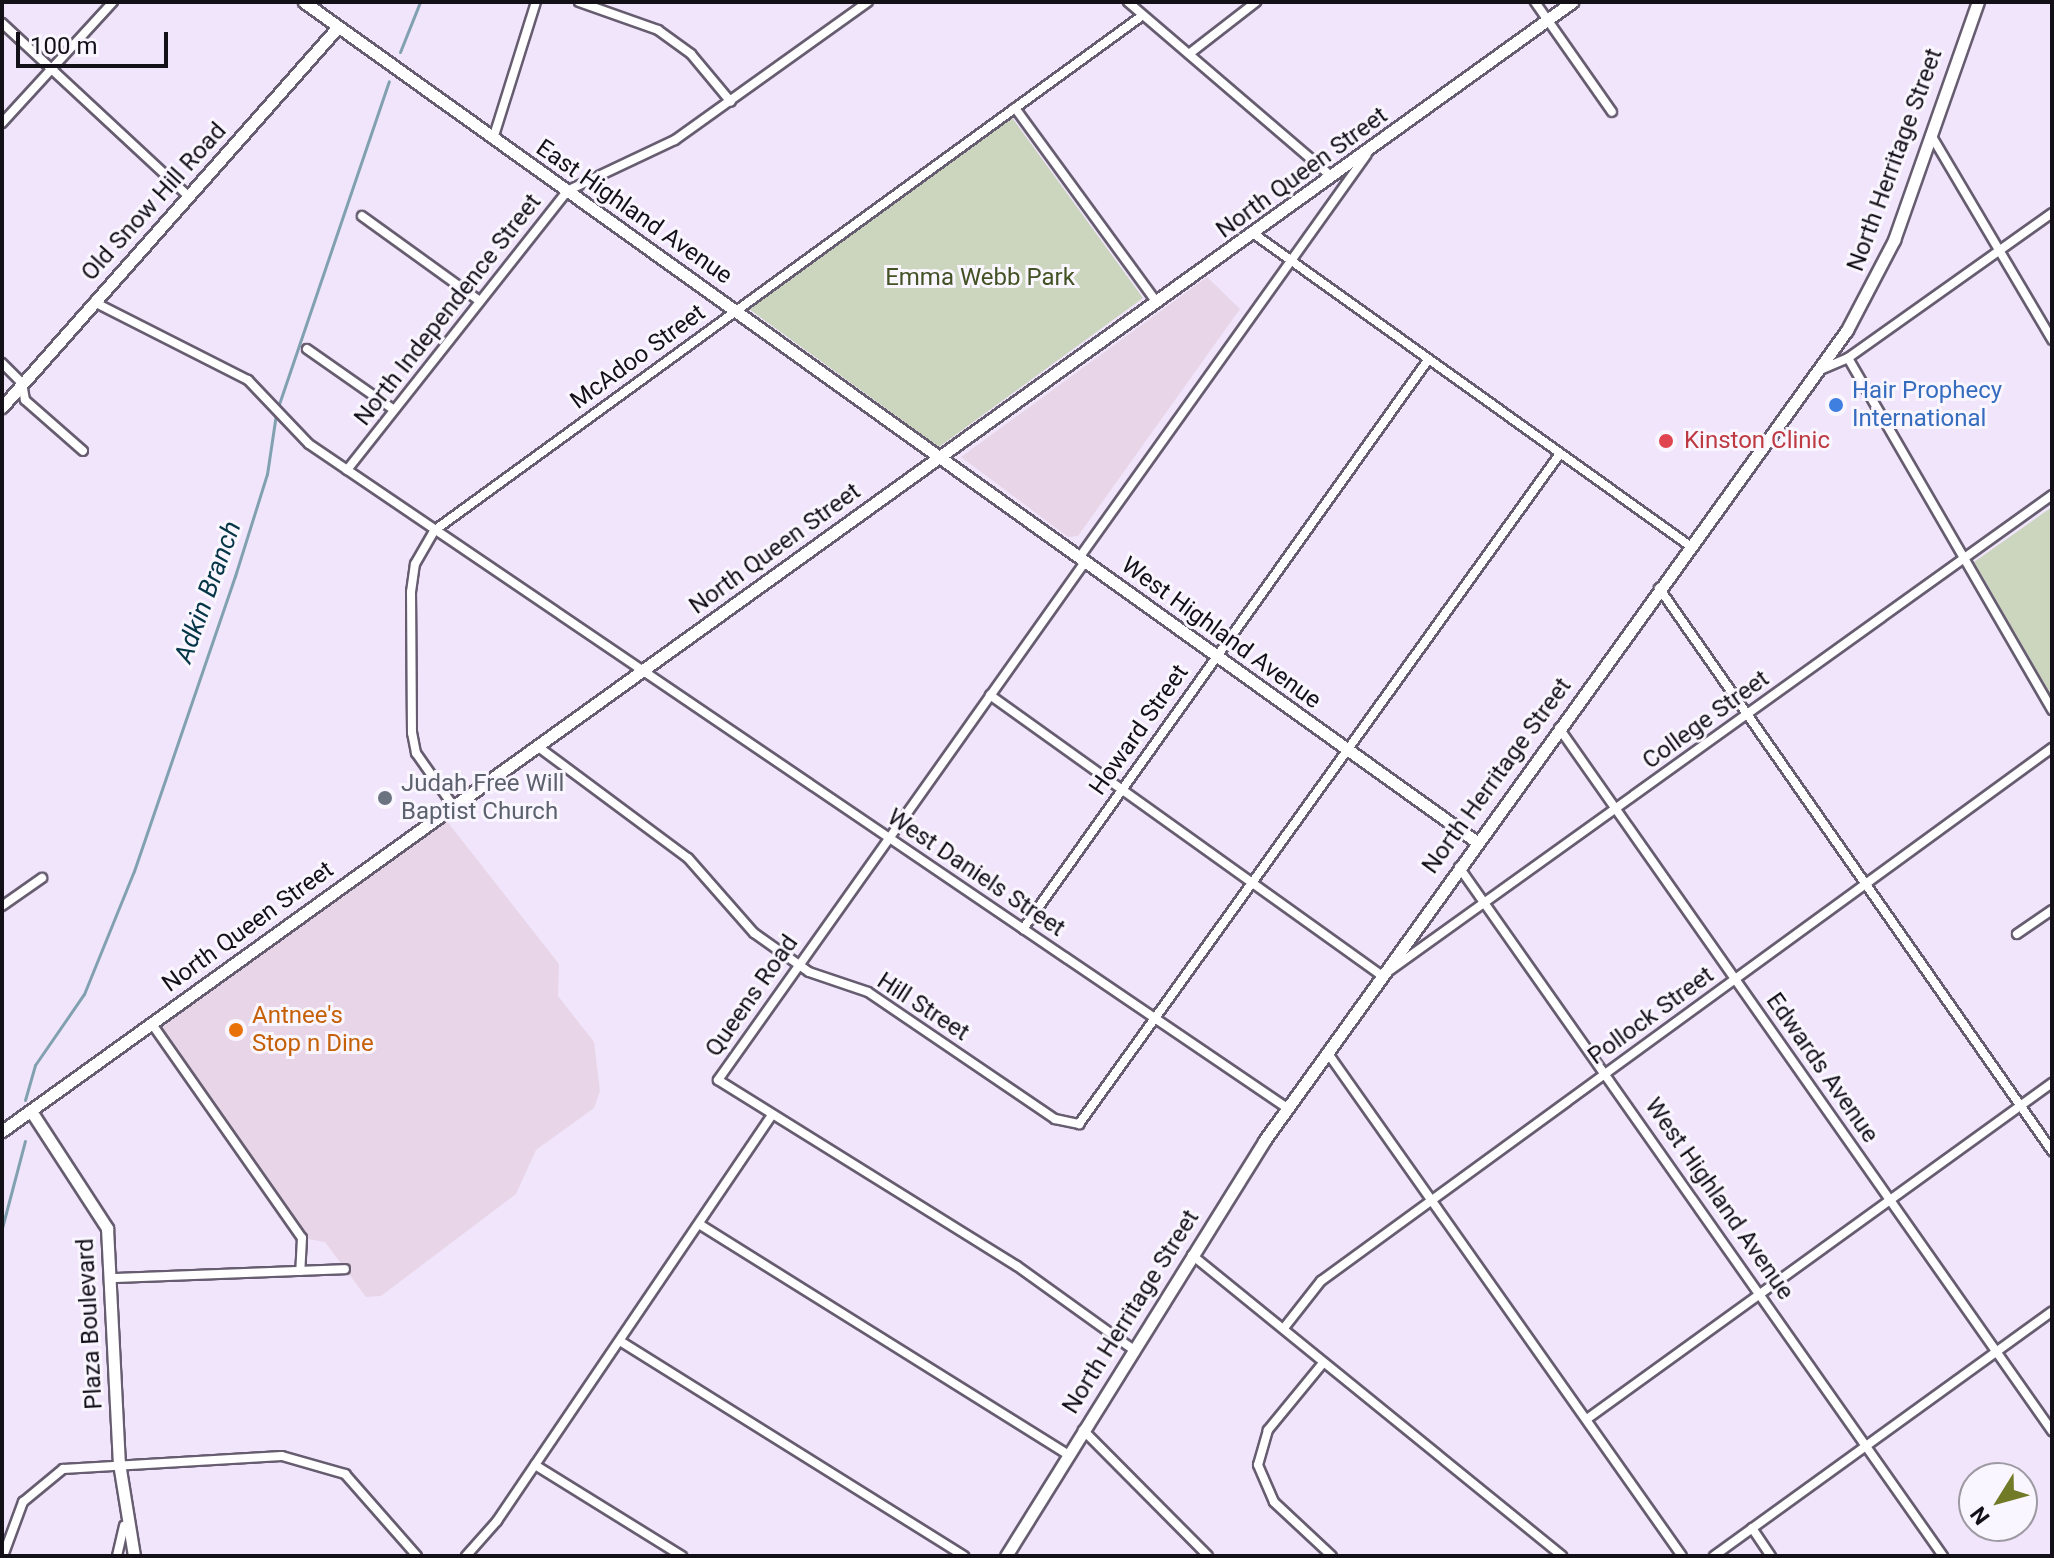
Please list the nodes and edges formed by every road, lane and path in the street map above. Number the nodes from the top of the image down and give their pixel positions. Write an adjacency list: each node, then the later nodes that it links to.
1 (113, 2): 17 (street)
2 (304, 2): 15 (street, East Highland Avenue)
3 (536, 2): 23 (street)
4 (579, 2): 18 (street)
5 (868, 2): 11 (street, North Independence Street)
6 (1128, 2): 12 (street)
7 (1256, 2): 16 (street)
8 (1535, 2): 13 (street)
9 (1572, 2): 13 (street, North Queen Street)
10 (1972, 5): 22 (street, North Herritage Street)
11 (855, 6): 18 (street, North Independence Street)
12 (1143, 15): 16 (street); 19 (street, McAdoo Street)
13 (1547, 20): 20 (street); 24 (street, North Queen Street)
14 (2, 23): 17 (street)
15 (338, 27): 23 (street, East Highland Avenue); 27 (street, Old Snow Hill Road)
16 (1189, 54): 25 (street)
17 (52, 69): 21 (street); 27 (street)
18 (731, 102): 26 (street, North Independence Street)
19 (1015, 108): 35 (street); 36 (street, McAdoo Street)
20 (1612, 112)
21 (2, 123)
22 (1928, 131): 31 (street); 42 (street, North Herritage Street)
23 (493, 139): 26 (street, East Highland Avenue)
24 (1366, 155): 30 (street, North Queen Street); 32 (street, Queens Road)
25 (1326, 172)
26 (567, 191): 33 (street, North Independence Street); 36 (street, East Highland Avenue)
27 (188, 196): 34 (street, Old Snow Hill Road)
28 (2052, 213): 31 (street)
29 (362, 216): 33 (street)
30 (1254, 234): 32 (street); 35 (street, North Queen Street)
31 (2001, 250): 37 (street); 39 (street)
32 (1290, 261): 40 (street); 54 (street, Queens Road)
33 (480, 301): 45 (street, North Independence Street)
34 (94, 302): 43 (street, Old Snow Hill Road); 49 (street, West Daniels Street)
35 (1157, 303): 48 (street, North Queen Street)
36 (736, 310): 48 (street, East Highland Avenue); 51 (street, McAdoo Street)
37 (2052, 340)
38 (307, 349): 45 (street)
39 (1848, 358): 42 (street); 53 (street)
40 (1428, 360): 47 (street); 56 (street, Howard Street)
41 (2, 363): 43 (street)
42 (1819, 371): 52 (street, North Herritage Street)
43 (22, 383): 44 (street, Old Snow Hill Road); 46 (street)
44 (2, 407)
45 (394, 410): 49 (street, North Independence Street)
46 (83, 451)
47 (1559, 455): 52 (street); 64 (street)
48 (939, 459): 54 (street, West Highland Avenue); 57 (street, North Queen Street)
49 (347, 470): 51 (street, West Daniels Street)
50 (2052, 495): 53 (street, College Street)
51 (435, 530): 57 (street, West Daniels Street); 66 (street, McAdoo Street)
52 (1690, 546): 55 (street, North Herritage Street)
53 (1964, 558): 59 (street); 60 (street, College Street)
54 (1082, 560): 56 (street, West Highland Avenue); 58 (street, Queens Road)
55 (1659, 588): 60 (street); 61 (street, North Herritage Street)
56 (1216, 656): 64 (street, West Highland Avenue); 65 (street, Howard Street)
57 (642, 671): 62 (street, North Queen Street); 68 (street, West Daniels Street)
58 (990, 695): 65 (street); 68 (street, Queens Road)
59 (2052, 710)
60 (1748, 714): 67 (street, College Street); 73 (street)
61 (1559, 728): 67 (street, Edwards Avenue); 69 (street, North Herritage Street)
62 (537, 746): 66 (street, North Queen Street); 79 (street, Hill Street)
63 (2052, 748): 73 (street, Pollock Street)
64 (1348, 752): 69 (street, West Highland Avenue); 72 (street)
65 (1121, 791): 72 (street); 77 (street, Howard Street)
66 (454, 807): 83 (street, North Queen Street)
67 (1616, 810): 74 (street, College Street); 81 (street, Edwards Avenue)
68 (888, 839): 77 (street, West Daniels Street); 79 (street, Queens Road)
69 (1477, 842): 70 (street, North Herritage Street)
70 (1459, 867): 74 (street, West Highland Avenue); 80 (street, North Herritage Street)
71 (42, 878): 75 (street)
72 (1252, 883): 80 (street); 82 (street)
73 (1866, 884): 81 (street, Pollock Street); 87 (street)
74 (1485, 904): 80 (street, College Street); 85 (street, West Highland Avenue)
75 (2, 906)
76 (2052, 910): 78 (street)
77 (1023, 929): 82 (street, West Daniels Street)
78 (2017, 934)
79 (799, 964): 82 (street, Hill Street); 90 (street, Queens Road)
80 (1382, 976): 84 (street, North Herritage Street)
81 (1736, 979): 85 (street, Pollock Street); 94 (street, Edwards Avenue)
82 (1156, 1018): 88 (street, West Daniels Street)
83 (152, 1024): 89 (street, North Queen Street); 98 (street)
84 (1327, 1052): 88 (street, North Herritage Street); 93 (street)
85 (1605, 1075): 93 (street, Pollock Street); 100 (street, West Highland Avenue)
86 (2052, 1083): 87 (street)
87 (2021, 1106): 92 (street); 94 (street)
88 (1287, 1108): 96 (street, North Herritage Street)
89 (31, 1111): 91 (street, North Queen Street); 99 (street, Plaza Boulevard)
90 (772, 1115): 95 (street); 104 (street)
91 (2, 1131)
92 (2052, 1151)
93 (1432, 1200): 102 (street, Pollock Street); 107 (street)
94 (1890, 1200): 100 (street); 105 (street, Edwards Avenue)
95 (699, 1224): 103 (street); 111 (street)
96 (1192, 1255): 102 (street); 104 (street, North Herritage Street)
97 (345, 1269): 98 (street)
98 (300, 1271): 99 (street)
99 (113, 1278): 112 (street, Plaza Boulevard)
100 (1759, 1295): 107 (street); 110 (street, West Highland Avenue)
101 (2052, 1311): 105 (street)
102 (1284, 1328): 106 (street)
103 (620, 1341): 113 (street); 122 (street)
104 (1134, 1350): 108 (street, North Herritage Street)
105 (1995, 1350): 109 (street, Edwards Avenue); 110 (street)
106 (1323, 1363): 125 (street); 126 (street)
107 (1587, 1419): 127 (street)
108 (1083, 1430): 111 (street, North Herritage Street); 124 (street)
109 (2052, 1431)
110 (1865, 1445): 115 (street); 130 (street, West Highland Avenue)
111 (1068, 1455): 123 (street, North Herritage Street)
112 (119, 1463): 114 (street, Plaza Boulevard); 116 (street); 119 (street)
113 (535, 1465): 120 (street); 121 (street)
114 (124, 1526): 117 (street); 118 (street, Plaza Boulevard)
115 (1752, 1528): 128 (street); 129 (street)
116 (3, 1556)
117 (117, 1556)
118 (134, 1556)
119 (417, 1556)
120 (466, 1556)
121 (682, 1556)
122 (964, 1556)
123 (1006, 1556)
124 (1208, 1556)
125 (1332, 1556)
126 (1562, 1556)
127 (1682, 1556)
128 (1714, 1556)
129 (1771, 1556)
130 (1943, 1556)

